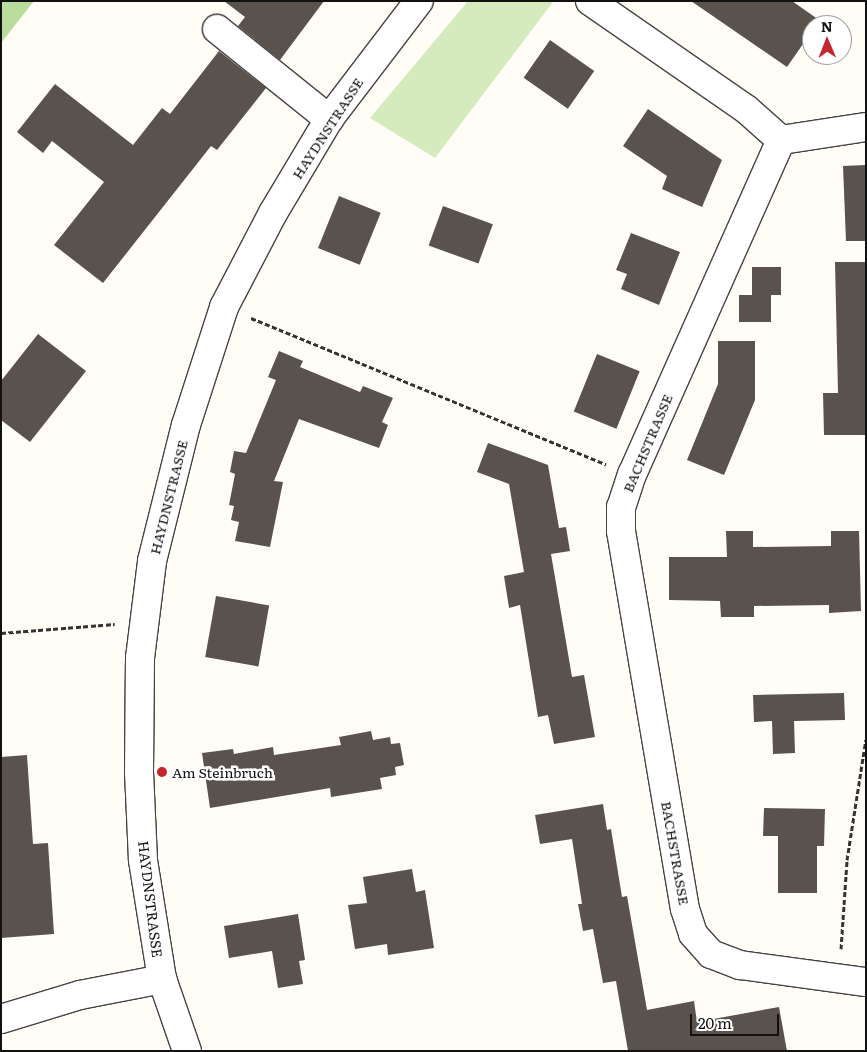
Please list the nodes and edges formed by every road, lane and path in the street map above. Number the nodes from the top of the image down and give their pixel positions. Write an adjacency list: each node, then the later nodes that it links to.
1 (419, 1): 4 (street, HAYDNSTRASSE)
2 (590, 1): 6 (street)
3 (218, 29): 4 (street)
4 (329, 119): 7 (street, HAYDNSTRASSE)
5 (866, 127): 6 (street)
6 (781, 140): 8 (street, BACHSTRASSE)
7 (224, 307): 8 (path); 9 (street, HAYDNSTRASSE)
8 (632, 474): 12 (street, BACHSTRASSE)
9 (144, 622): 10 (path); 13 (street, HAYDNSTRASSE)
10 (1, 633)
11 (866, 739): 12 (path)
12 (839, 978): 14 (street, BACHSTRASSE)
13 (162, 979): 15 (street); 16 (street, HAYDNSTRASSE)
14 (866, 982)
15 (1, 1019)
16 (187, 1051)

